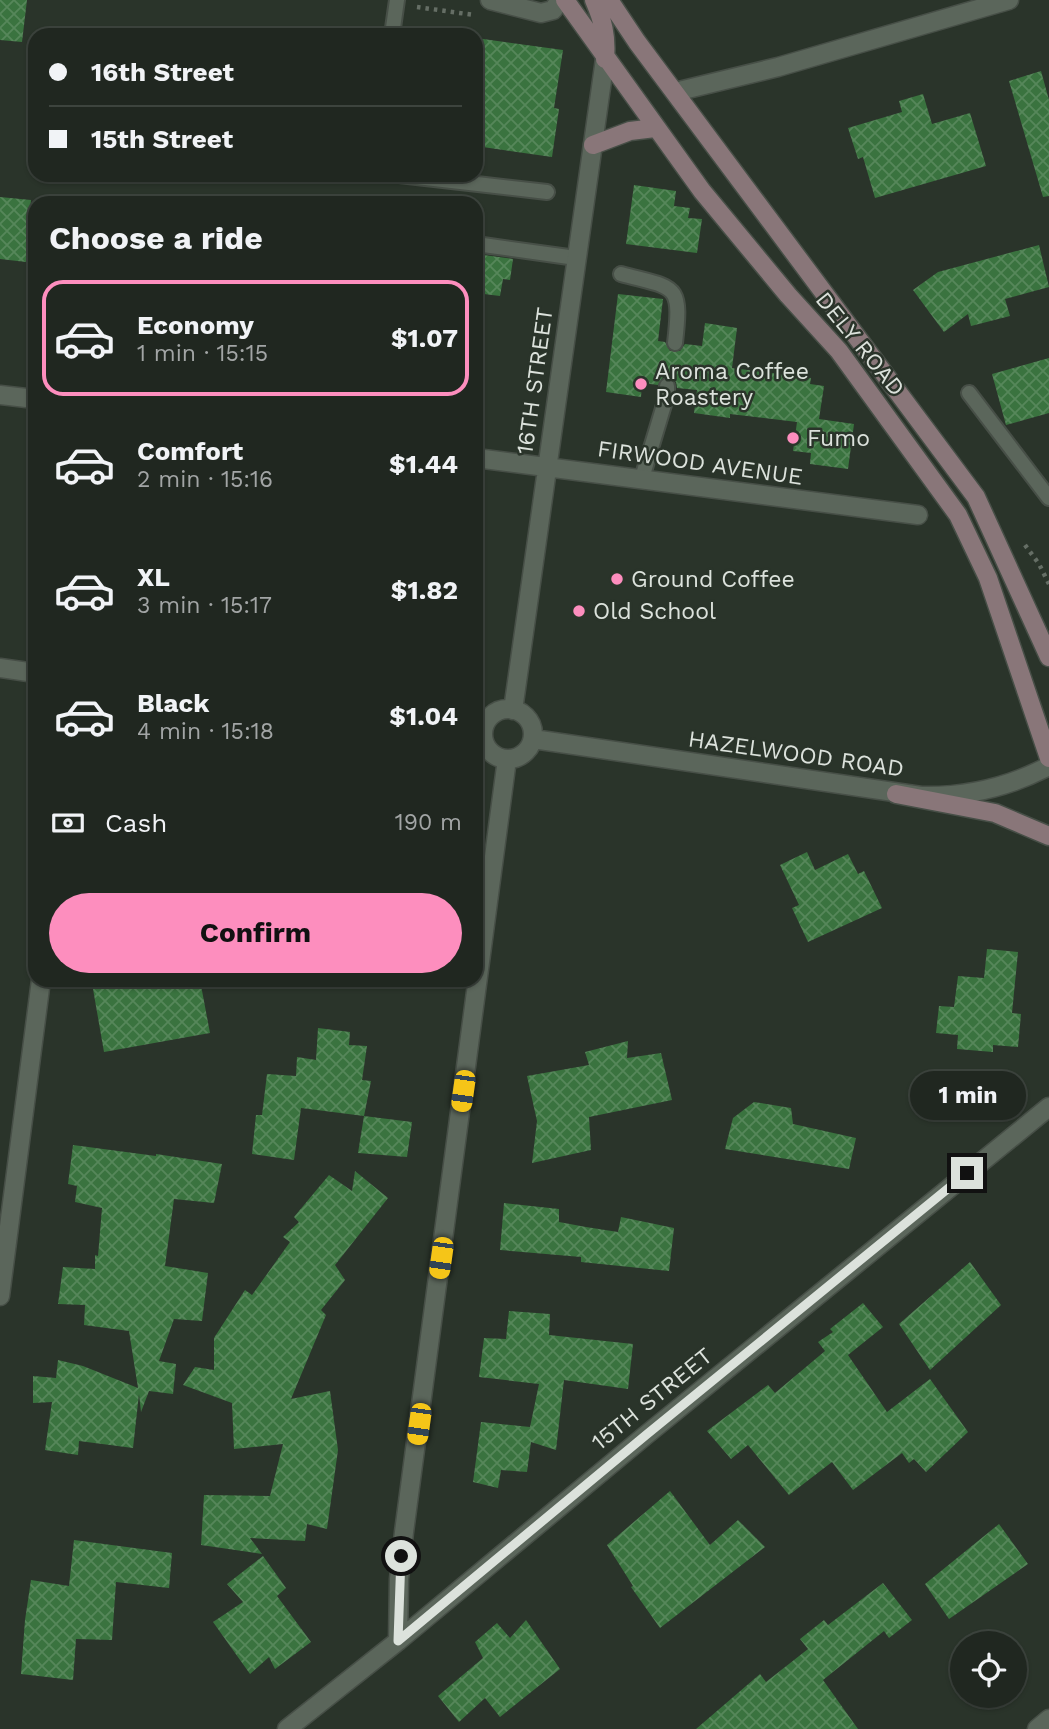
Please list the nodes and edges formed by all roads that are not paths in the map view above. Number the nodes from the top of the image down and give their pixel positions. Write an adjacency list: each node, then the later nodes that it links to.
1 (397, 0): 8 (lane)
2 (490, 0): 3 (street)
3 (496, 0): 4 (street)
4 (563, 0): 9 (main road, DELY ROAD)
5 (594, 0): 9 (main road)
6 (609, 0): 10 (main road, DELY ROAD)
7 (1009, 0): 10 (street)
8 (394, 28)
9 (605, 59): 11 (main road, DELY ROAD); 12 (street, 16TH STREET)
10 (674, 92): 28 (main road, DELY ROAD)
11 (655, 128): 12 (main road); 36 (main road, DELY ROAD)
12 (593, 145): 16 (street, 16TH STREET)
13 (460, 182): 14 (lane)
14 (547, 192)
15 (483, 245): 16 (lane)
16 (576, 258): 24 (street, 16TH STREET)
17 (621, 274): 18 (lane)
18 (675, 343)
19 (667, 386): 25 (lane)
20 (969, 393): 26 (lane)
21 (0, 395): 22 (street)
22 (28, 398)
23 (483, 459): 24 (street, FIRWOOD AVENUE)
24 (548, 467): 25 (street, FIRWOOD AVENUE); 31 (street, 16TH STREET)
25 (642, 478): 27 (street, FIRWOOD AVENUE)
26 (1049, 498)
27 (918, 515)
28 (1049, 657)
29 (0, 668): 30 (street)
30 (28, 672)
31 (513, 710): 32 (street); 34 (street)
32 (483, 728)
33 (483, 739): 35 (street)
34 (533, 739): 35 (street); 38 (street, HAZELWOOD ROAD)
35 (507, 758): 40 (street)
36 (1049, 758)
37 (1049, 766): 38 (street, HAZELWOOD ROAD)
38 (896, 794): 39 (main road)
39 (1049, 836)
40 (483, 938)
41 (40, 987): 44 (street)
42 (477, 987): 45 (street)
43 (1049, 1107): 45 (street, 15TH STREET)
44 (0, 1296)
45 (398, 1641): 47 (street, 15TH STREET)
46 (1049, 1719): 48 (street)
47 (287, 1729)
48 (1037, 1729)

